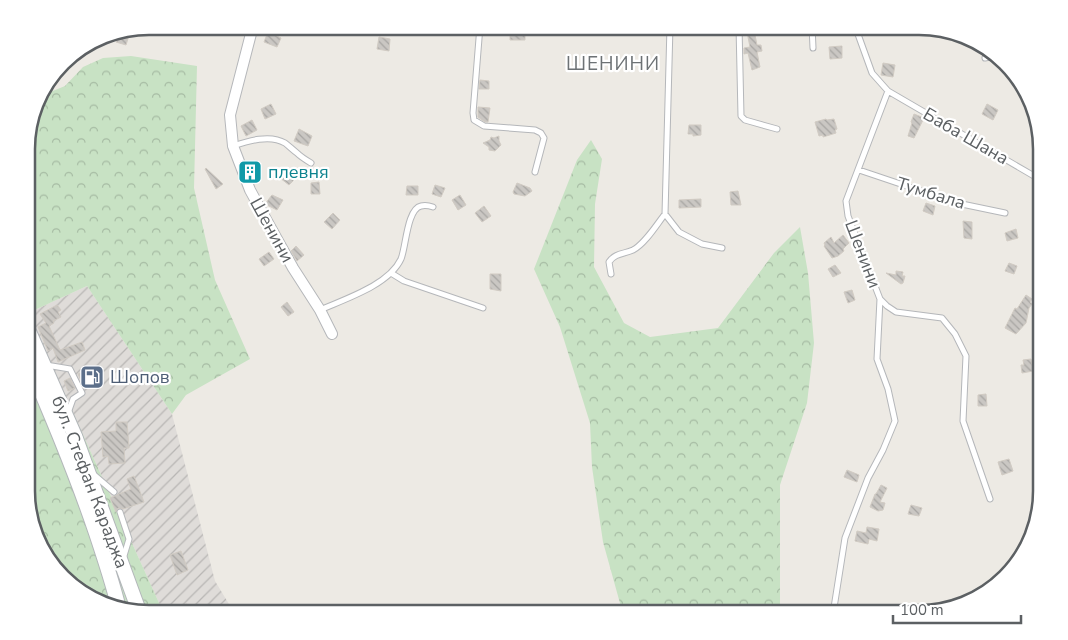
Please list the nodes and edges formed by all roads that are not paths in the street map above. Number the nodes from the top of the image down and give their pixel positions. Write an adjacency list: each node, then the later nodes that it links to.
1 (251, 35): 10 (street, Шенини)
2 (479, 35): 13 (lane)
3 (670, 35): 17 (lane)
4 (739, 35): 9 (lane)
5 (812, 35): 7 (lane)
6 (857, 35): 8 (lane)
7 (813, 48)
8 (888, 91): 12 (lane, Шенини); 14 (lane, Баба Шана)
9 (777, 129)
10 (233, 146): 11 (lane); 23 (street, Шенини)
11 (311, 163)
12 (859, 170): 16 (lane, Тумбала); 21 (lane, Шенини)
13 (535, 172)
14 (1033, 175)
15 (433, 206): 19 (lane)
16 (1005, 213)
17 (665, 214): 18 (lane); 20 (lane)
18 (722, 248)
19 (391, 273): 22 (lane); 23 (lane)
20 (612, 274)
21 (880, 298): 31 (lane, Шенини); 36 (lane)
22 (483, 308)
23 (320, 310): 24 (street, Шенини)
24 (332, 334)
25 (35, 345): 26 (main road, бул. Стефан Караджа)
26 (44, 365): 28 (main road, бул. Стефан Караджа); 28 (lane)
27 (35, 378): 34 (main road, бул. Стефан Караджа)
28 (67, 416): 29 (main road, бул. Стефан Караджа)
29 (88, 470): 30 (lane); 33 (main road, бул. Стефан Караджа)
30 (114, 492)
31 (990, 499)
32 (120, 512): 33 (lane)
33 (122, 564): 35 (main road, бул. Стефан Караджа)
34 (117, 600)
35 (137, 605)
36 (834, 605)

